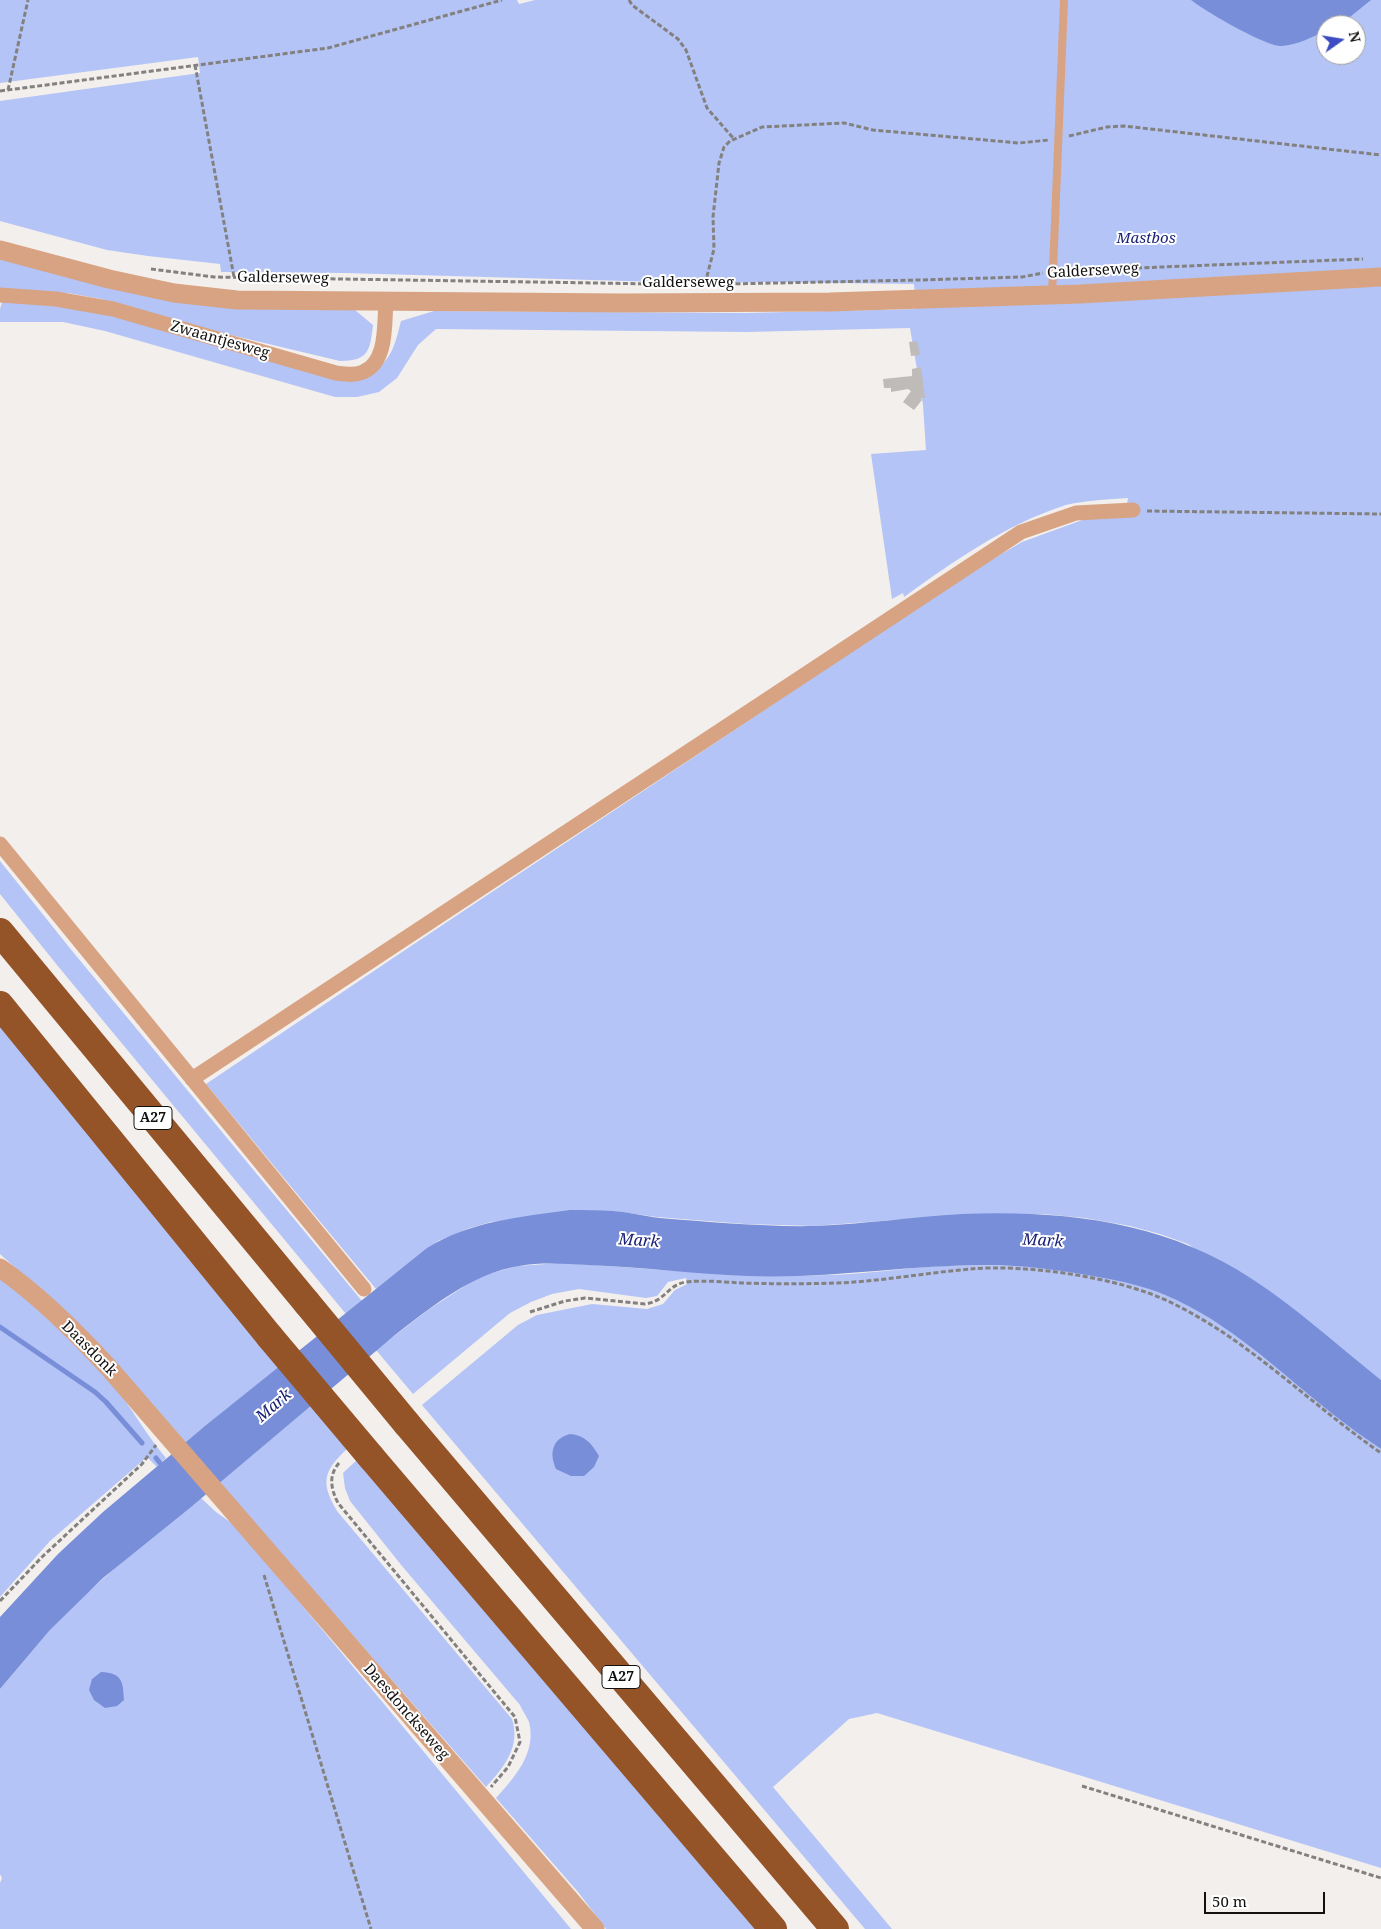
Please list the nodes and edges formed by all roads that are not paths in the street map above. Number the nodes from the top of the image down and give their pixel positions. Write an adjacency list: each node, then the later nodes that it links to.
1 (1064, 0): 5 (lane)
2 (0, 250): 6 (street, Galderseweg)
3 (1381, 277): 5 (street, Galderseweg)
4 (0, 295): 6 (street, Zwaantjesweg)
5 (1052, 295): 6 (street, Galderseweg)
6 (386, 302)
7 (1133, 510): 11 (street)
8 (0, 844): 11 (street)
9 (0, 932): 17 (highway, A27, bridge)
10 (0, 1005): 16 (highway, bridge)
11 (192, 1079): 13 (street)
12 (0, 1268): 14 (street, Daasdonk)
13 (364, 1289)
14 (217, 1493): 15 (street, Daesdonckseweg)
15 (595, 1929)
16 (773, 1929)
17 (835, 1929)

